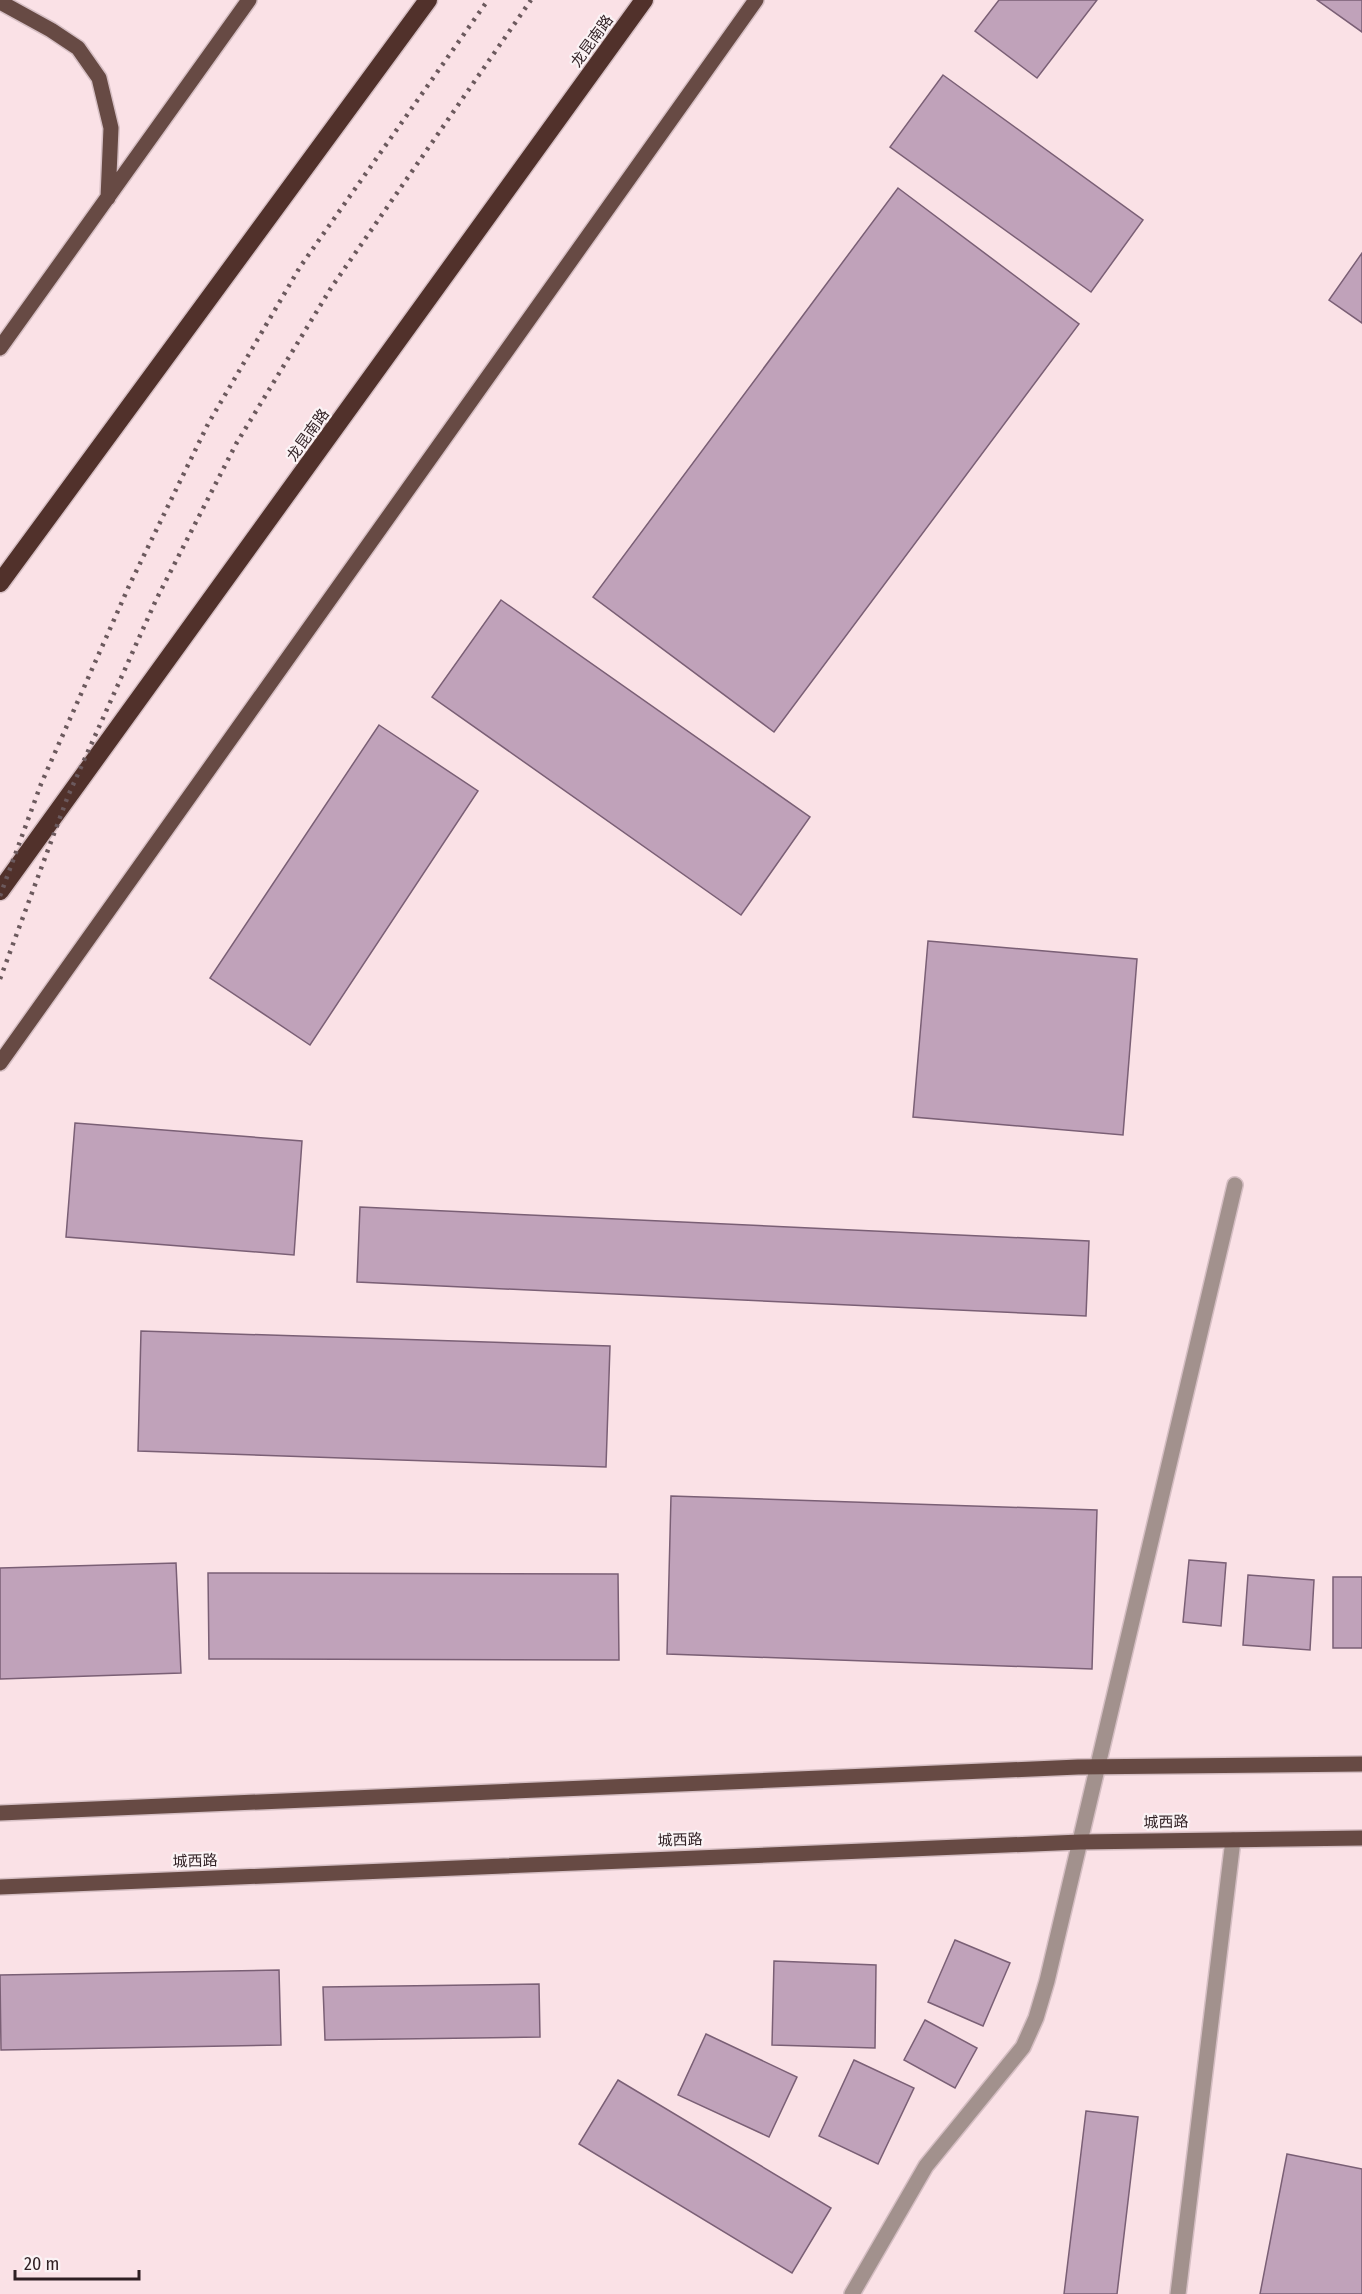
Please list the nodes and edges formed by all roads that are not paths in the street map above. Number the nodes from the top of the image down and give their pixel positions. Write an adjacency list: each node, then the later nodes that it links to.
1 (249, 0): 6 (main road)
2 (428, 0): 8 (highway)
3 (644, 0): 9 (highway, 龙昆南路)
4 (756, 0): 10 (main road)
5 (0, 2): 6 (main road)
6 (108, 199): 7 (main road)
7 (0, 348)
8 (0, 584)
9 (0, 891)
10 (0, 1063)
11 (1235, 1185): 13 (street)
12 (1362, 1764): 13 (main road)
13 (1098, 1767): 14 (main road); 17 (street)
14 (0, 1813)
15 (1362, 1838): 16 (main road, 城西路)
16 (1233, 1840): 17 (main road, 城西路); 20 (street)
17 (1080, 1842): 18 (main road, 城西路); 19 (street)
18 (0, 1887)
19 (852, 2294)
20 (1178, 2294)

